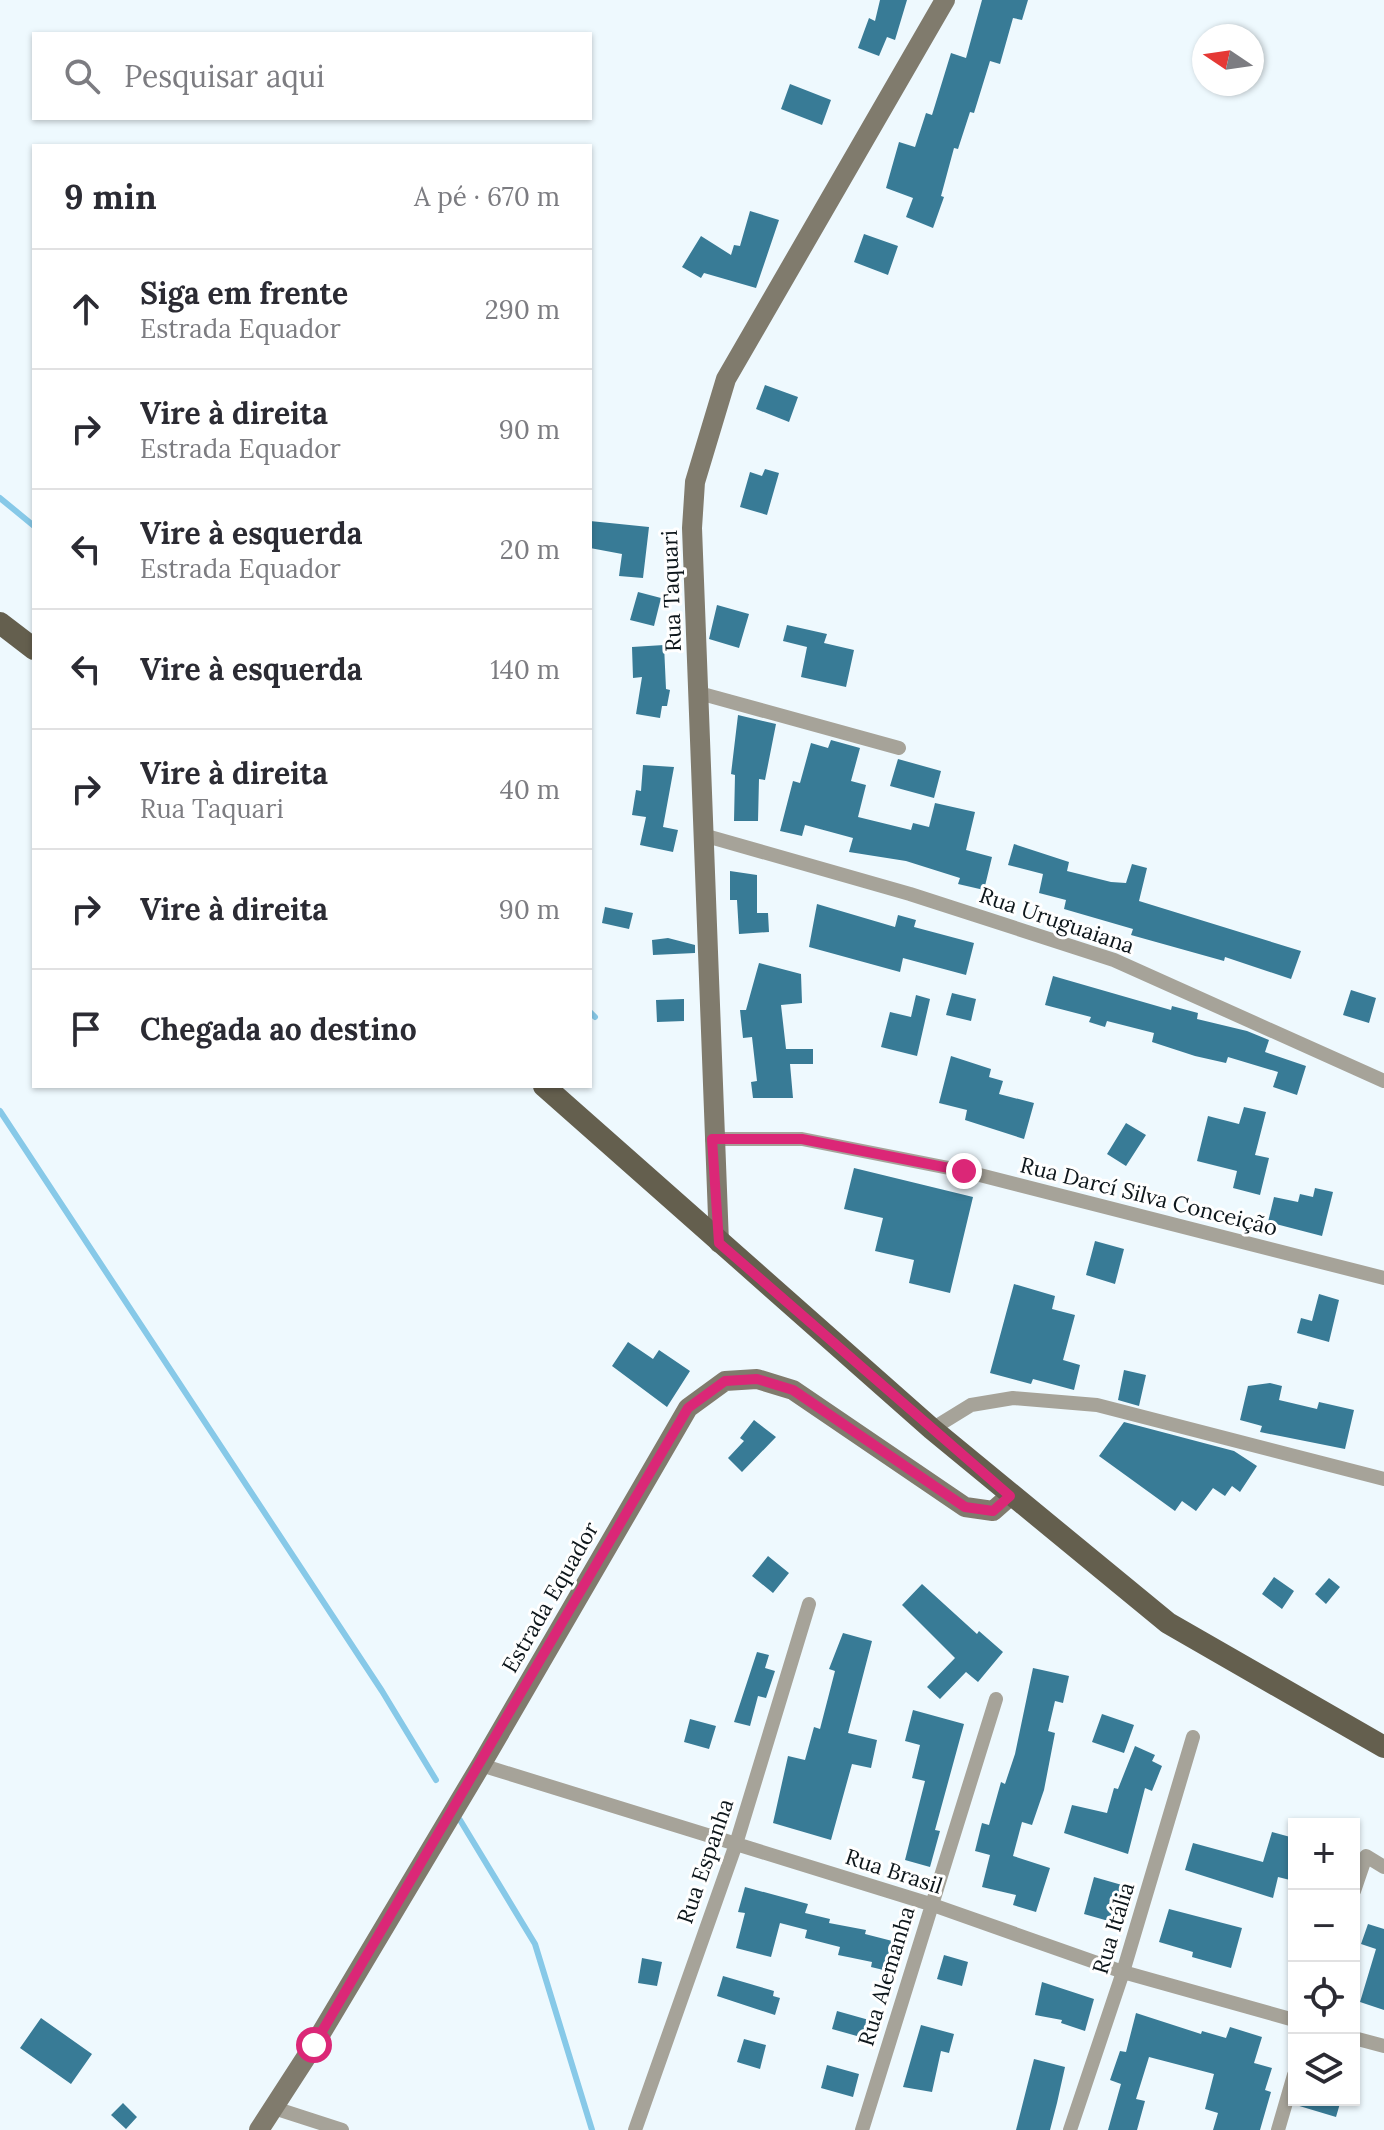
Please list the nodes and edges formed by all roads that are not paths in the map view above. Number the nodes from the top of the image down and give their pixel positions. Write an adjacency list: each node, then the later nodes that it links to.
1 (945, 0): 4 (street, Rua Taquari)
2 (0, 623): 3 (main road)
3 (32, 647)
4 (699, 693): 5 (street); 6 (street, Rua Taquari)
5 (899, 748)
6 (703, 835): 7 (street, Rua Uruguaiana); 9 (street, Rua Taquari)
7 (1384, 1081)
8 (546, 1088): 10 (main road)
9 (712, 1139): 10 (street, Rua Taquari); 11 (street, Rua Darcí Silva Conceição)
10 (719, 1243): 12 (main road)
11 (1384, 1278)
12 (932, 1429): 13 (street); 14 (main road)
13 (1384, 1479)
14 (1010, 1496): 18 (main road); 19 (street, Estrada Equador)
15 (809, 1604): 20 (street, Rua Espanha)
16 (996, 1699): 23 (street, Rua Alemanha)
17 (1193, 1737): 24 (street, Rua Itália)
18 (1384, 1747)
19 (481, 1765): 20 (street, Rua Brasil); 29 (street, Estrada Equador)
20 (736, 1844): 23 (street, Rua Brasil); 32 (street, Rua Espanha)
21 (1384, 1867): 22 (street)
22 (1354, 1890)
23 (930, 1904): 24 (street, Rua Brasil); 33 (street, Rua Alemanha)
24 (1123, 1972): 25 (street, Rua Brasil); 34 (street, Rua Itália)
25 (1288, 2018)
26 (1360, 2040): 27 (street)
27 (1384, 2046)
28 (1288, 2096): 35 (street)
29 (271, 2107): 30 (street, Estrada Equador); 31 (street)
30 (259, 2130)
31 (342, 2130)
32 (635, 2130)
33 (862, 2130)
34 (1070, 2130)
35 (1278, 2130)

